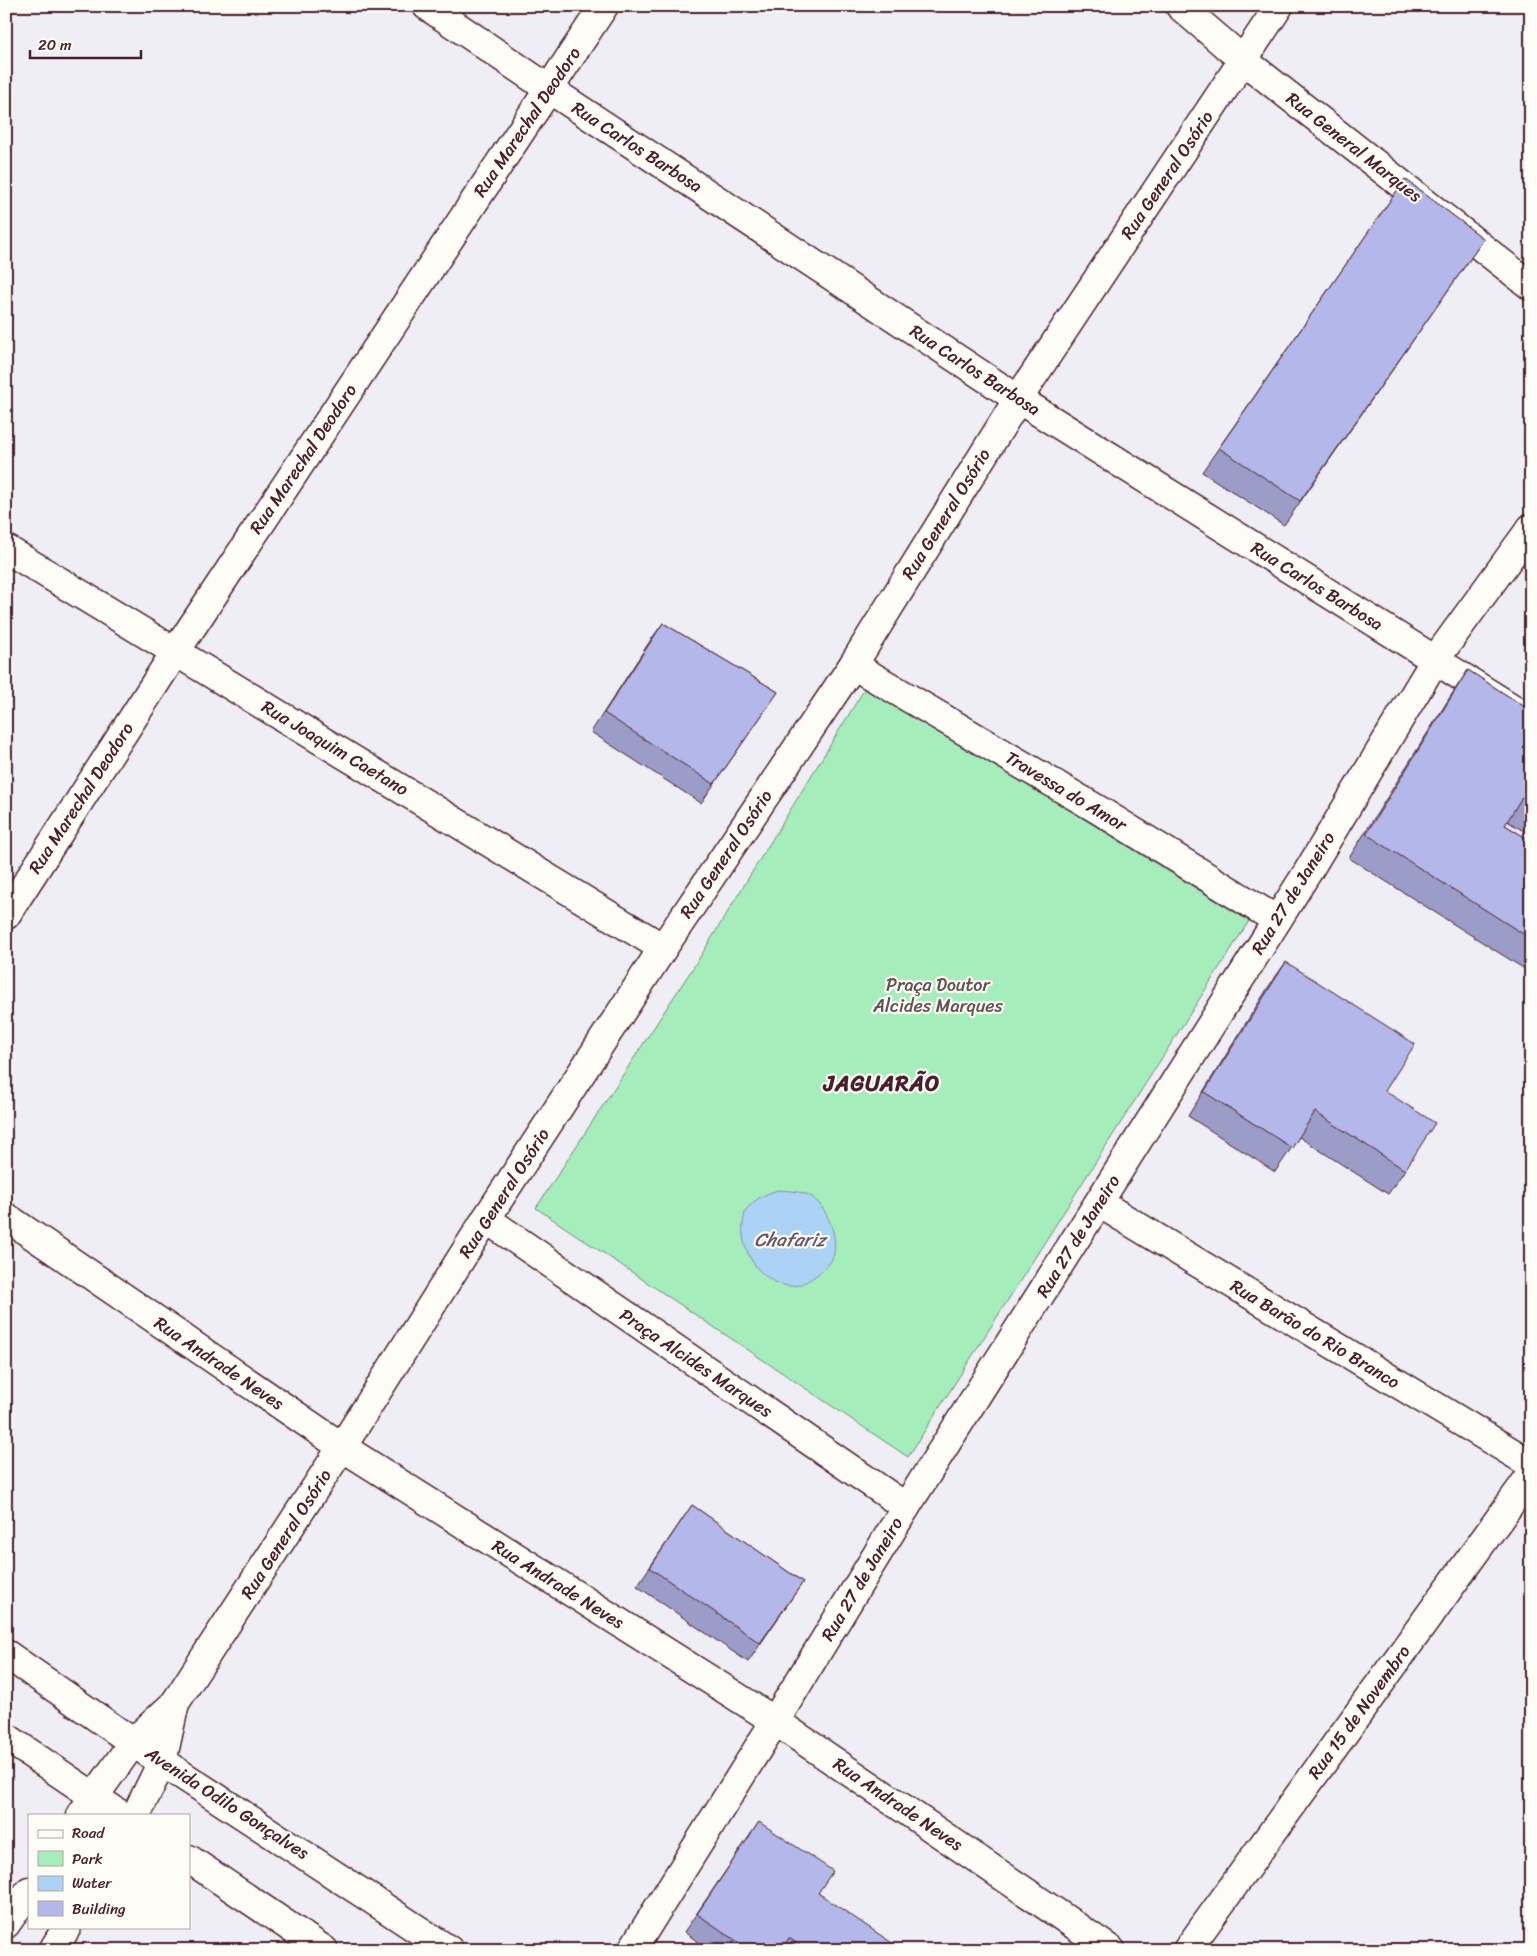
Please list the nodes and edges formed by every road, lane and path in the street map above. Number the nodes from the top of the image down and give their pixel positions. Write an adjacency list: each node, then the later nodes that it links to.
1 (427, 6): 6 (street, Rua Carlos Barbosa)
2 (604, 6): 6 (street, Rua Marechal Deodoro)
3 (1180, 6): 5 (street, Rua General Marques)
4 (1279, 6): 5 (street, Rua General Osório)
5 (1243, 60): 7 (street, Rua General Marques); 8 (street, Rua General Osório)
6 (549, 90): 8 (street, Rua Carlos Barbosa); 11 (street, Rua Marechal Deodoro)
7 (1531, 286)
8 (1018, 399): 12 (street, Rua Carlos Barbosa); 13 (street, Rua General Osório)
9 (1531, 528): 12 (street, Rua 27 de Janeiro)
10 (6, 549): 11 (street, Rua Joaquim Caetano)
11 (176, 651): 15 (street, Rua Marechal Deodoro); 17 (street, Rua Joaquim Caetano)
12 (1435, 660): 14 (street, Rua Carlos Barbosa); 16 (street, Rua 27 de Janeiro)
13 (853, 665): 16 (street, Travessa do Amor); 17 (street, Rua General Osório)
14 (1531, 720)
15 (6, 915)
16 (1277, 920): 18 (street, Rua 27 de Janeiro)
17 (663, 948): 20 (street, Rua General Osório)
18 (1099, 1203): 22 (street, Rua Barão do Rio Branco); 24 (street, Rua 27 de Janeiro)
19 (6, 1218): 21 (street, Rua Andrade Neves)
20 (486, 1219): 21 (street, Rua General Osório); 24 (street, Praça Alcides Marques)
21 (342, 1447): 26 (street, Rua General Osório); 27 (street, Rua Andrade Neves)
22 (1531, 1464)
23 (1531, 1475): 43 (street, Rua 15 de Novembro)
24 (906, 1507): 27 (street, Rua 27 de Janeiro)
25 (6, 1654): 29 (street, Avenida Odilo Gonçalves)
26 (175, 1703): 29 (street, Rua General Osório); 30 (street, Rua General Osório)
27 (775, 1721): 41 (street, Rua 27 de Janeiro); 42 (street, Rua Andrade Neves)
28 (6, 1737): 31 (street)
29 (134, 1741): 30 (street, Avenida Odilo Gonçalves); 31 (street, Rua General Osório)
30 (162, 1762): 33 (street, Rua General Osório); 40 (street, Avenida Odilo Gonçalves)
31 (87, 1806): 32 (street)
32 (118, 1814)
33 (136, 1814)
34 (190, 1860): 39 (street)
35 (28, 1892): 36 (street)
36 (6, 1924)
37 (66, 1928): 38 (street)
38 (53, 1950)
39 (324, 1950)
40 (449, 1950)
41 (632, 1950)
42 (1111, 1950)
43 (1186, 1950)

